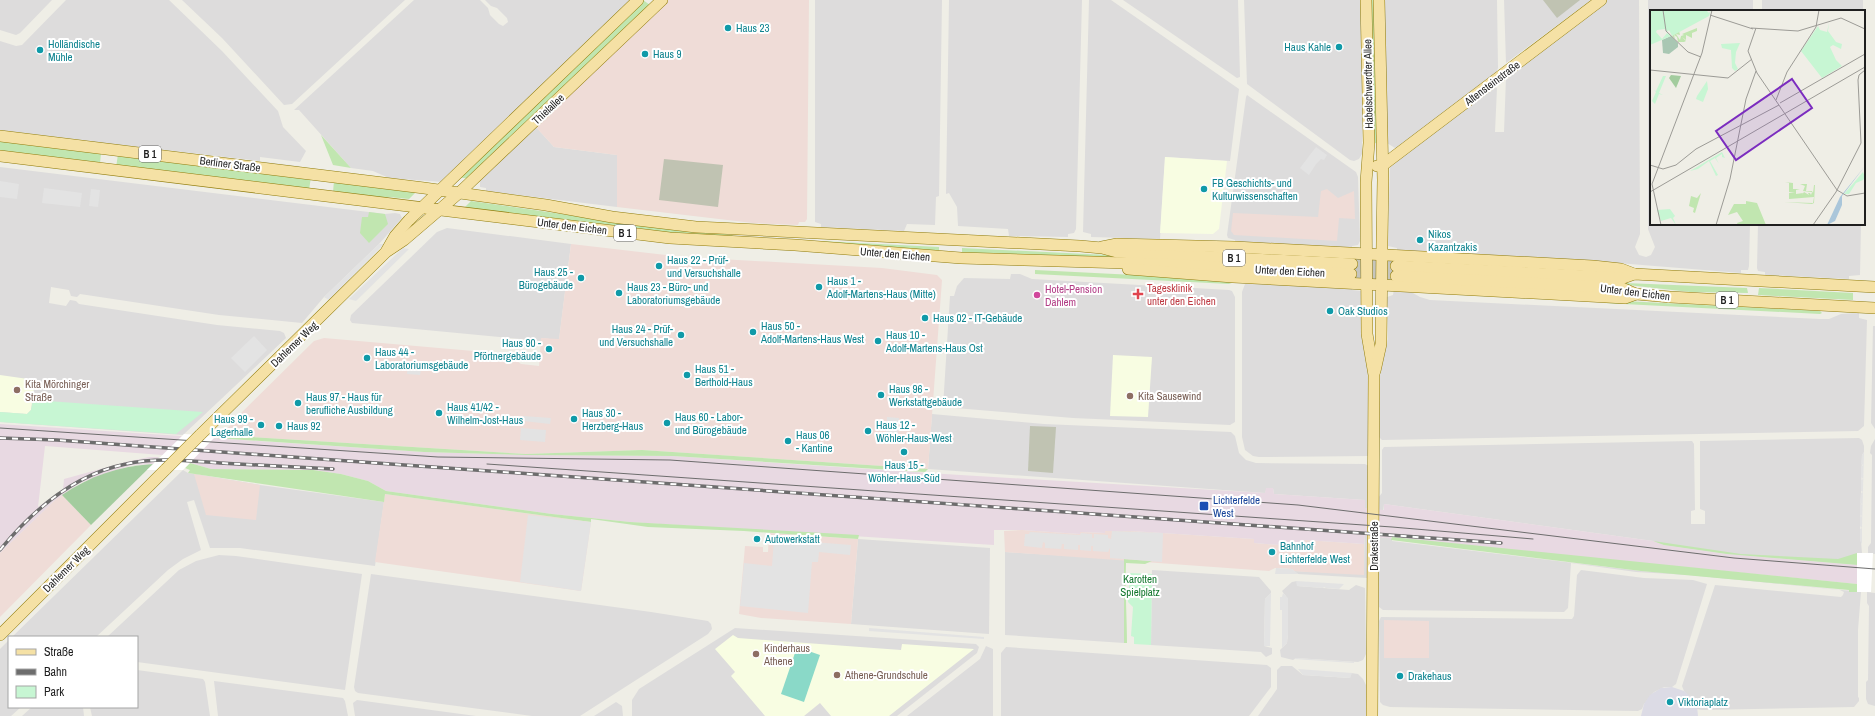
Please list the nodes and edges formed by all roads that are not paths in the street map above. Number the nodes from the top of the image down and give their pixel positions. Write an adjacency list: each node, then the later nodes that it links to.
1 (638, 0): 10 (main road, Thielallee)
2 (1366, 0): 9 (main road, Habelschwerdter Allee)
3 (1379, 0): 8 (main road, Habelschwerdter Allee)
4 (1601, 0): 8 (main road, Altensteinstraße)
5 (656, 2): 11 (main road, Thielallee)
6 (0, 136): 10 (main road, Berliner Straße / B 1)
7 (0, 156): 12 (main road, Berliner Straße / B 1)
8 (1383, 165): 9 (main road); 19 (main road, Habelschwerdter Allee)
9 (1367, 168): 18 (main road, Habelschwerdter Allee)
10 (441, 190): 11 (main road, Berliner Straße / B 1); 12 (main road, Dahlemer Weg)
11 (459, 193): 13 (main road, Thielallee); 14 (main road, Unter den Eichen / B 1)
12 (422, 208): 13 (main road, Berliner Straße / B 1); 17 (main road, Dahlemer Weg)
13 (440, 210): 15 (main road, Unter den Eichen / B 1); 17 (main road, Dahlemer Weg)
14 (739, 229): 15 (main road); 16 (main road, Unter den Eichen / B 1)
15 (738, 243): 20 (main road, Unter den Eichen / B 1)
16 (1102, 248): 18 (main road); 20 (main road, Unter den Eichen / B 1)
17 (386, 252): 28 (main road, Dahlemer Weg, bridge)
18 (1367, 254): 19 (main road); 22 (main road, Drakestraße)
19 (1382, 255): 21 (main road); 23 (main road, Habelschwerdter Allee)
20 (1107, 264): 22 (main road)
21 (1634, 274): 24 (main road, Unter den Eichen / B 1); 25 (main road, Unter den Eichen / B 1)
22 (1367, 284): 23 (main road); 27 (main road, Drakestraße)
23 (1381, 285): 25 (main road); 27 (main road, Drakestraße)
24 (1875, 287)
25 (1636, 294): 26 (main road, Unter den Eichen / B 1)
26 (1875, 308)
27 (1374, 375): 29 (main road, Drakestraße)
28 (0, 635)
29 (1372, 716)

